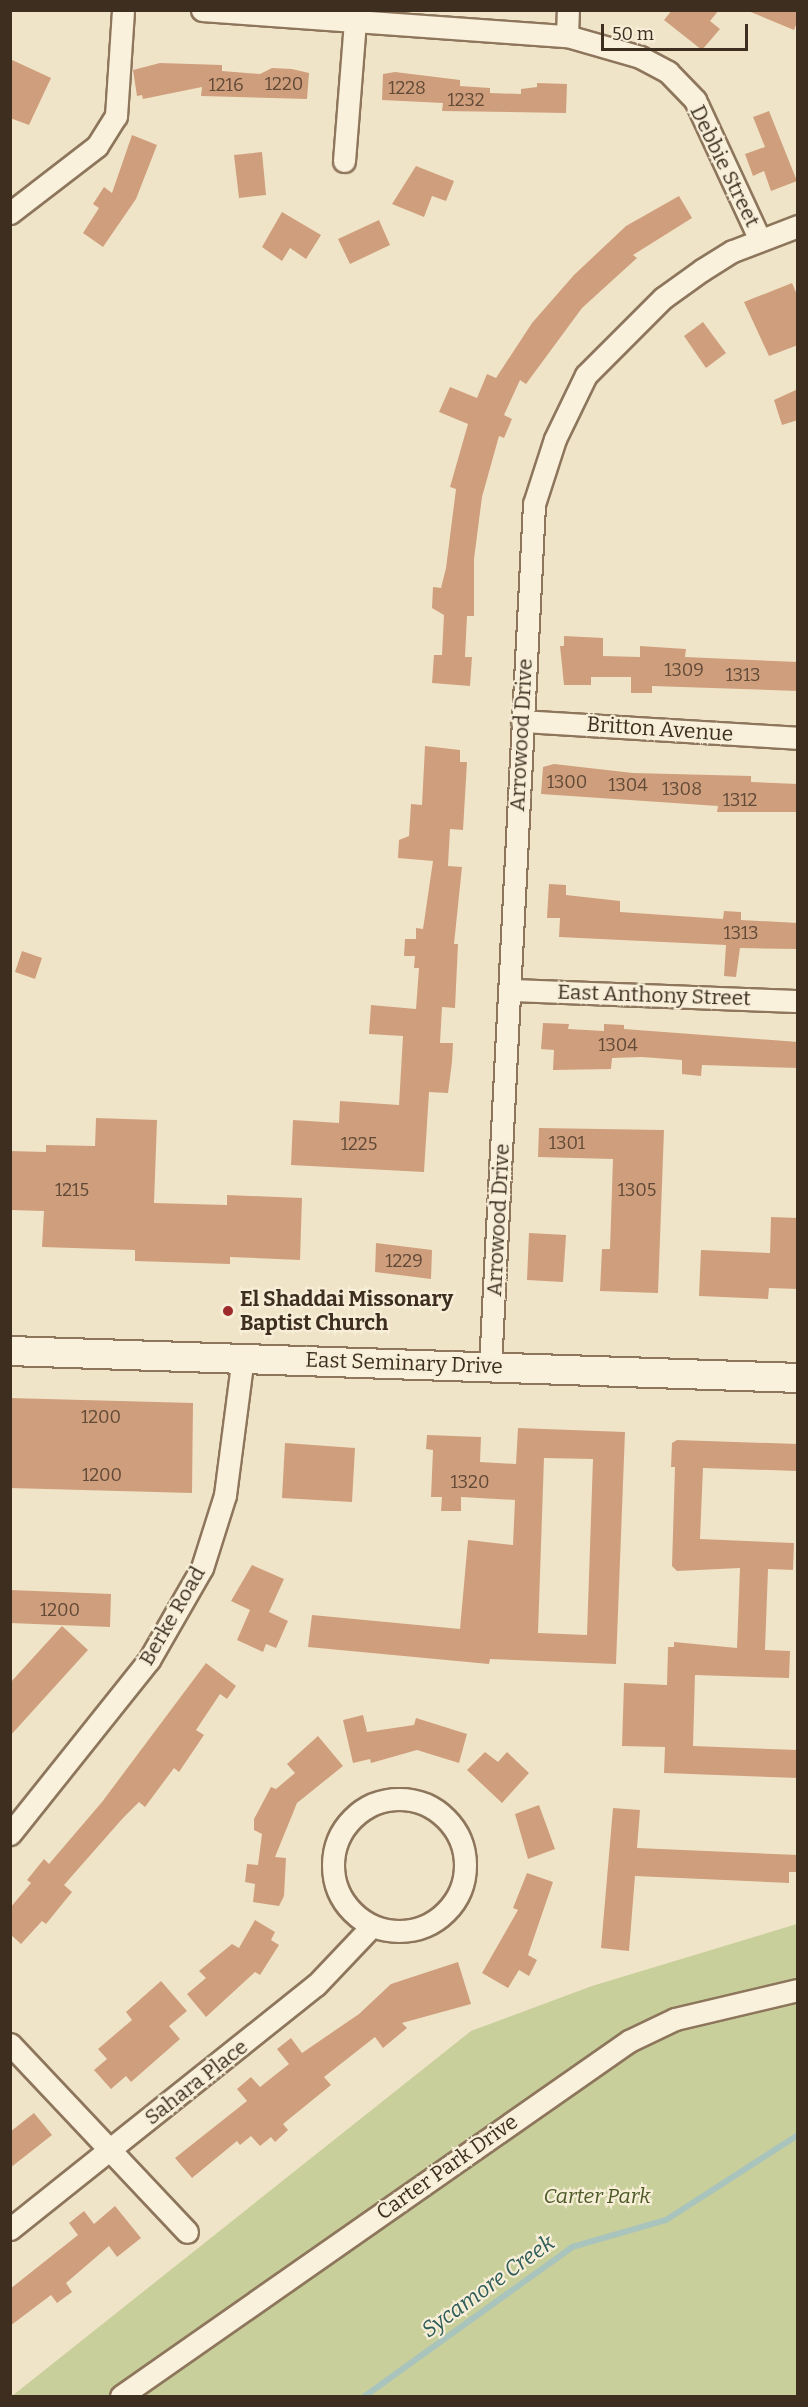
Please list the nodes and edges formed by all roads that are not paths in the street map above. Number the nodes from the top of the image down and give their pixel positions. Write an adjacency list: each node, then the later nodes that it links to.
1 (123, 10): 7 (street)
2 (202, 10): 4 (street, Debbie Street)
3 (568, 10): 5 (street)
4 (355, 20): 5 (street, Debbie Street); 6 (street)
5 (567, 36): 9 (street, Debbie Street)
6 (344, 161)
7 (10, 213)
8 (798, 226): 9 (street, Arrowood Drive)
9 (760, 240): 10 (street, Arrowood Drive)
10 (522, 721): 11 (street, Britton Avenue); 12 (street, Arrowood Drive)
11 (798, 738)
12 (510, 990): 13 (street, East Anthony Street); 16 (street, Arrowood Drive)
13 (798, 1001)
14 (10, 1351): 15 (main road, East Seminary Drive)
15 (243, 1357): 16 (main road, East Seminary Drive); 18 (street, Berke Road)
16 (490, 1367): 17 (main road, East Seminary Drive)
17 (798, 1378)
18 (10, 1834)
19 (372, 1926): 19 (street); 22 (street, Sahara Place)
20 (798, 1990): 25 (street, Carter Park Drive)
21 (10, 2044): 22 (street)
22 (111, 2148): 23 (street, Sahara Place); 24 (street)
23 (10, 2229)
24 (187, 2232)
25 (121, 2397)

